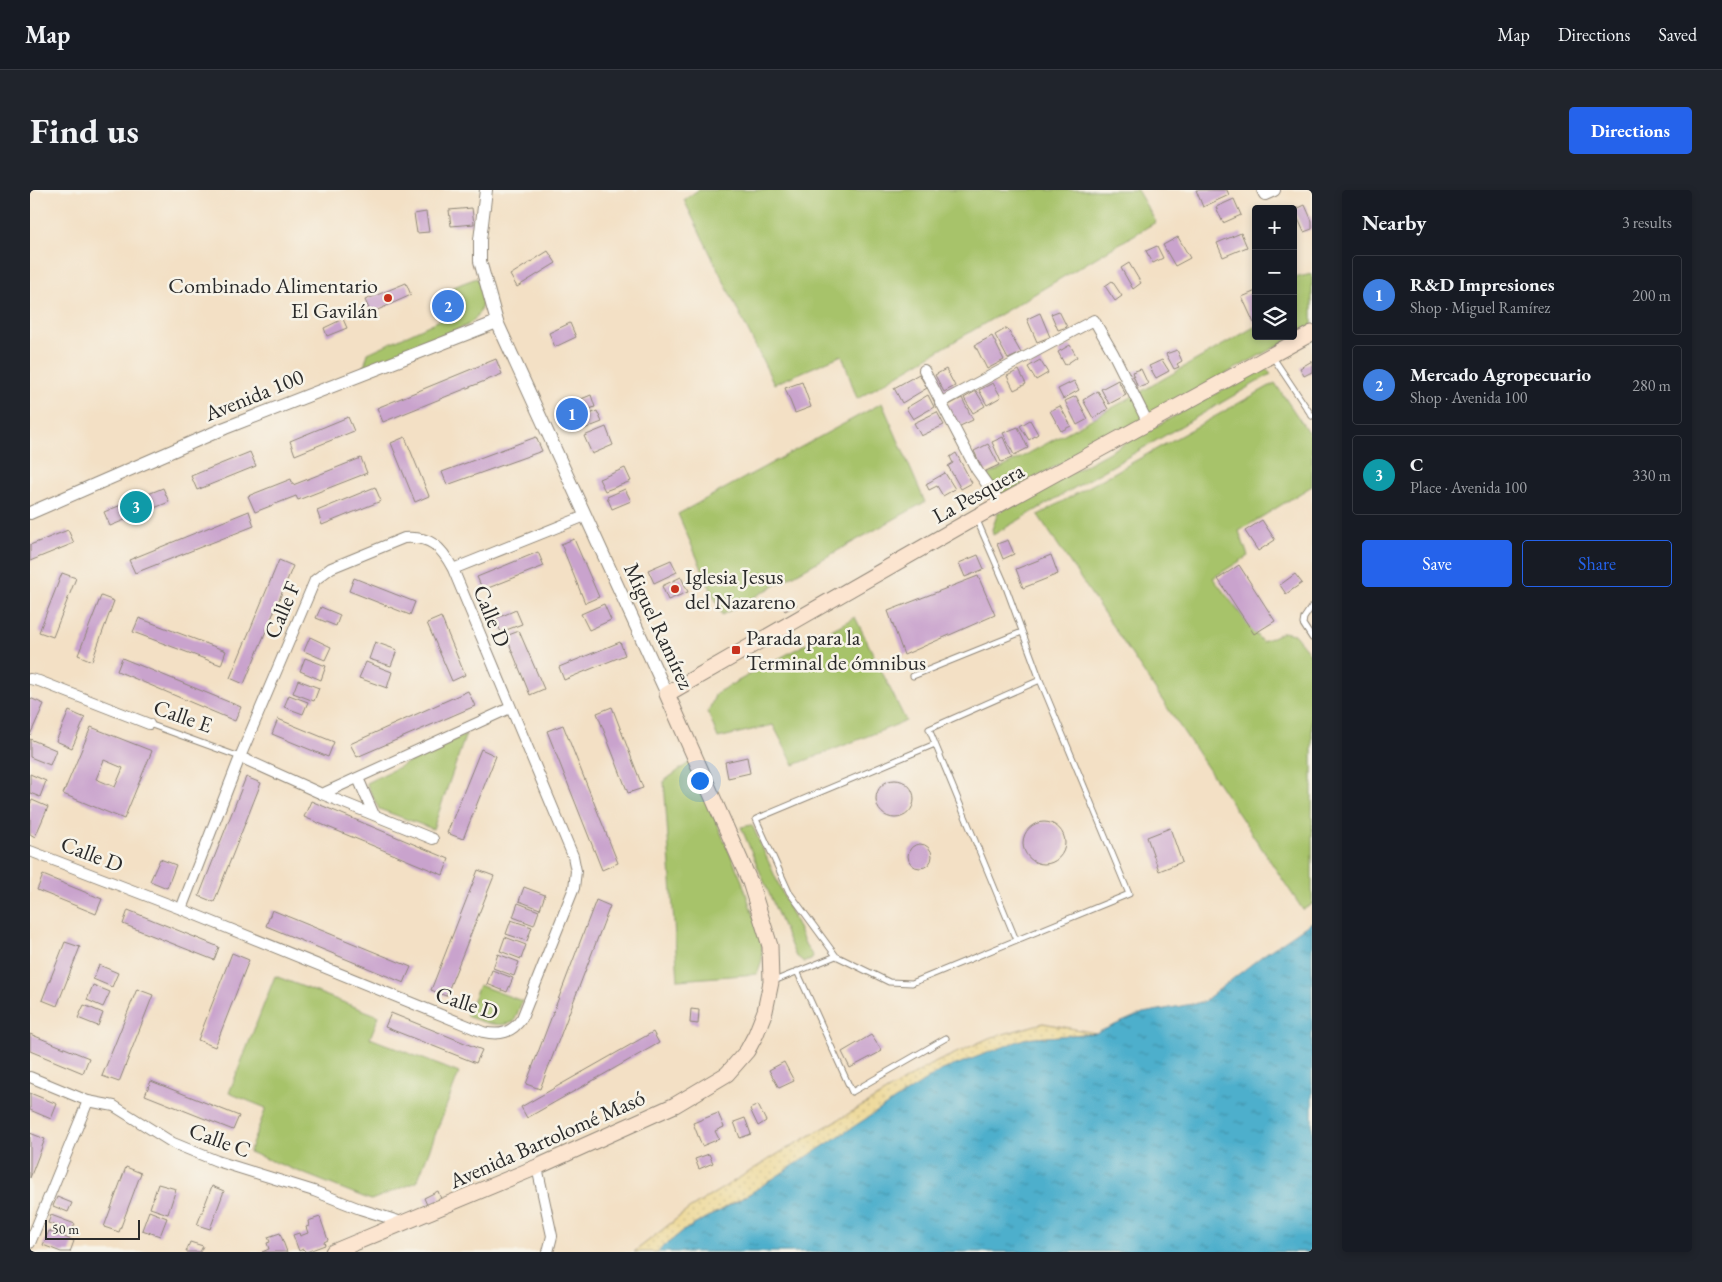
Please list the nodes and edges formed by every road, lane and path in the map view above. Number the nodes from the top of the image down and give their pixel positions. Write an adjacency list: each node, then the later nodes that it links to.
1 (486, 190): 2 (street, Miguel Ramírez)
2 (496, 322): 10 (street, Avenida 100); 11 (street, Miguel Ramírez)
3 (1312, 333): 4 (main road, La Pesquera)
4 (1272, 356): 7 (lane); 8 (main road, La Pesquera)
5 (924, 370): 6 (street)
6 (940, 403): 8 (street); 9 (street)
7 (1312, 416)
8 (1148, 423): 9 (main road, La Pesquera)
9 (1001, 504): 12 (main road, La Pesquera)
10 (30, 513)
11 (586, 516): 13 (street); 20 (street, Miguel Ramírez)
12 (976, 517): 15 (lane); 20 (main road, La Pesquera)
13 (453, 569): 21 (street, Calle D); 24 (street, Calle F)
14 (1312, 606): 16 (lane)
15 (1022, 632): 17 (lane); 19 (lane)
16 (1312, 638)
17 (913, 676)
18 (30, 679): 22 (street, Calle E)
19 (1040, 680): 23 (lane); 31 (lane)
20 (667, 694): 34 (main road, Miguel Ramírez)
21 (510, 708): 25 (street); 30 (street, Calle D)
22 (149, 724): 24 (lane, Calle E)
23 (935, 744): 31 (lane); 32 (lane)
24 (240, 757): 26 (street, Calle E); 30 (street, Calle F)
25 (358, 778): 26 (street); 27 (street)
26 (322, 794): 27 (street, Calle E)
27 (374, 815): 28 (street, Calle E)
28 (433, 839)
29 (30, 851): 30 (street, Calle D)
30 (181, 909)
31 (1016, 940): 32 (lane)
32 (836, 956): 33 (lane)
33 (797, 971): 34 (lane); 36 (lane)
34 (771, 982): 35 (main road, Miguel Ramírez)
35 (756, 1034): 39 (main road, Avenida Bartolomé Masó)
36 (946, 1038)
37 (30, 1077): 38 (street, Calle C)
38 (88, 1101): 40 (street, Calle C); 41 (street)
39 (537, 1167): 40 (main road, Avenida Bartolomé Masó); 43 (street)
40 (405, 1223): 42 (main road, Avenida Bartolomé Masó)
41 (30, 1243)
42 (333, 1252)
43 (548, 1252)

